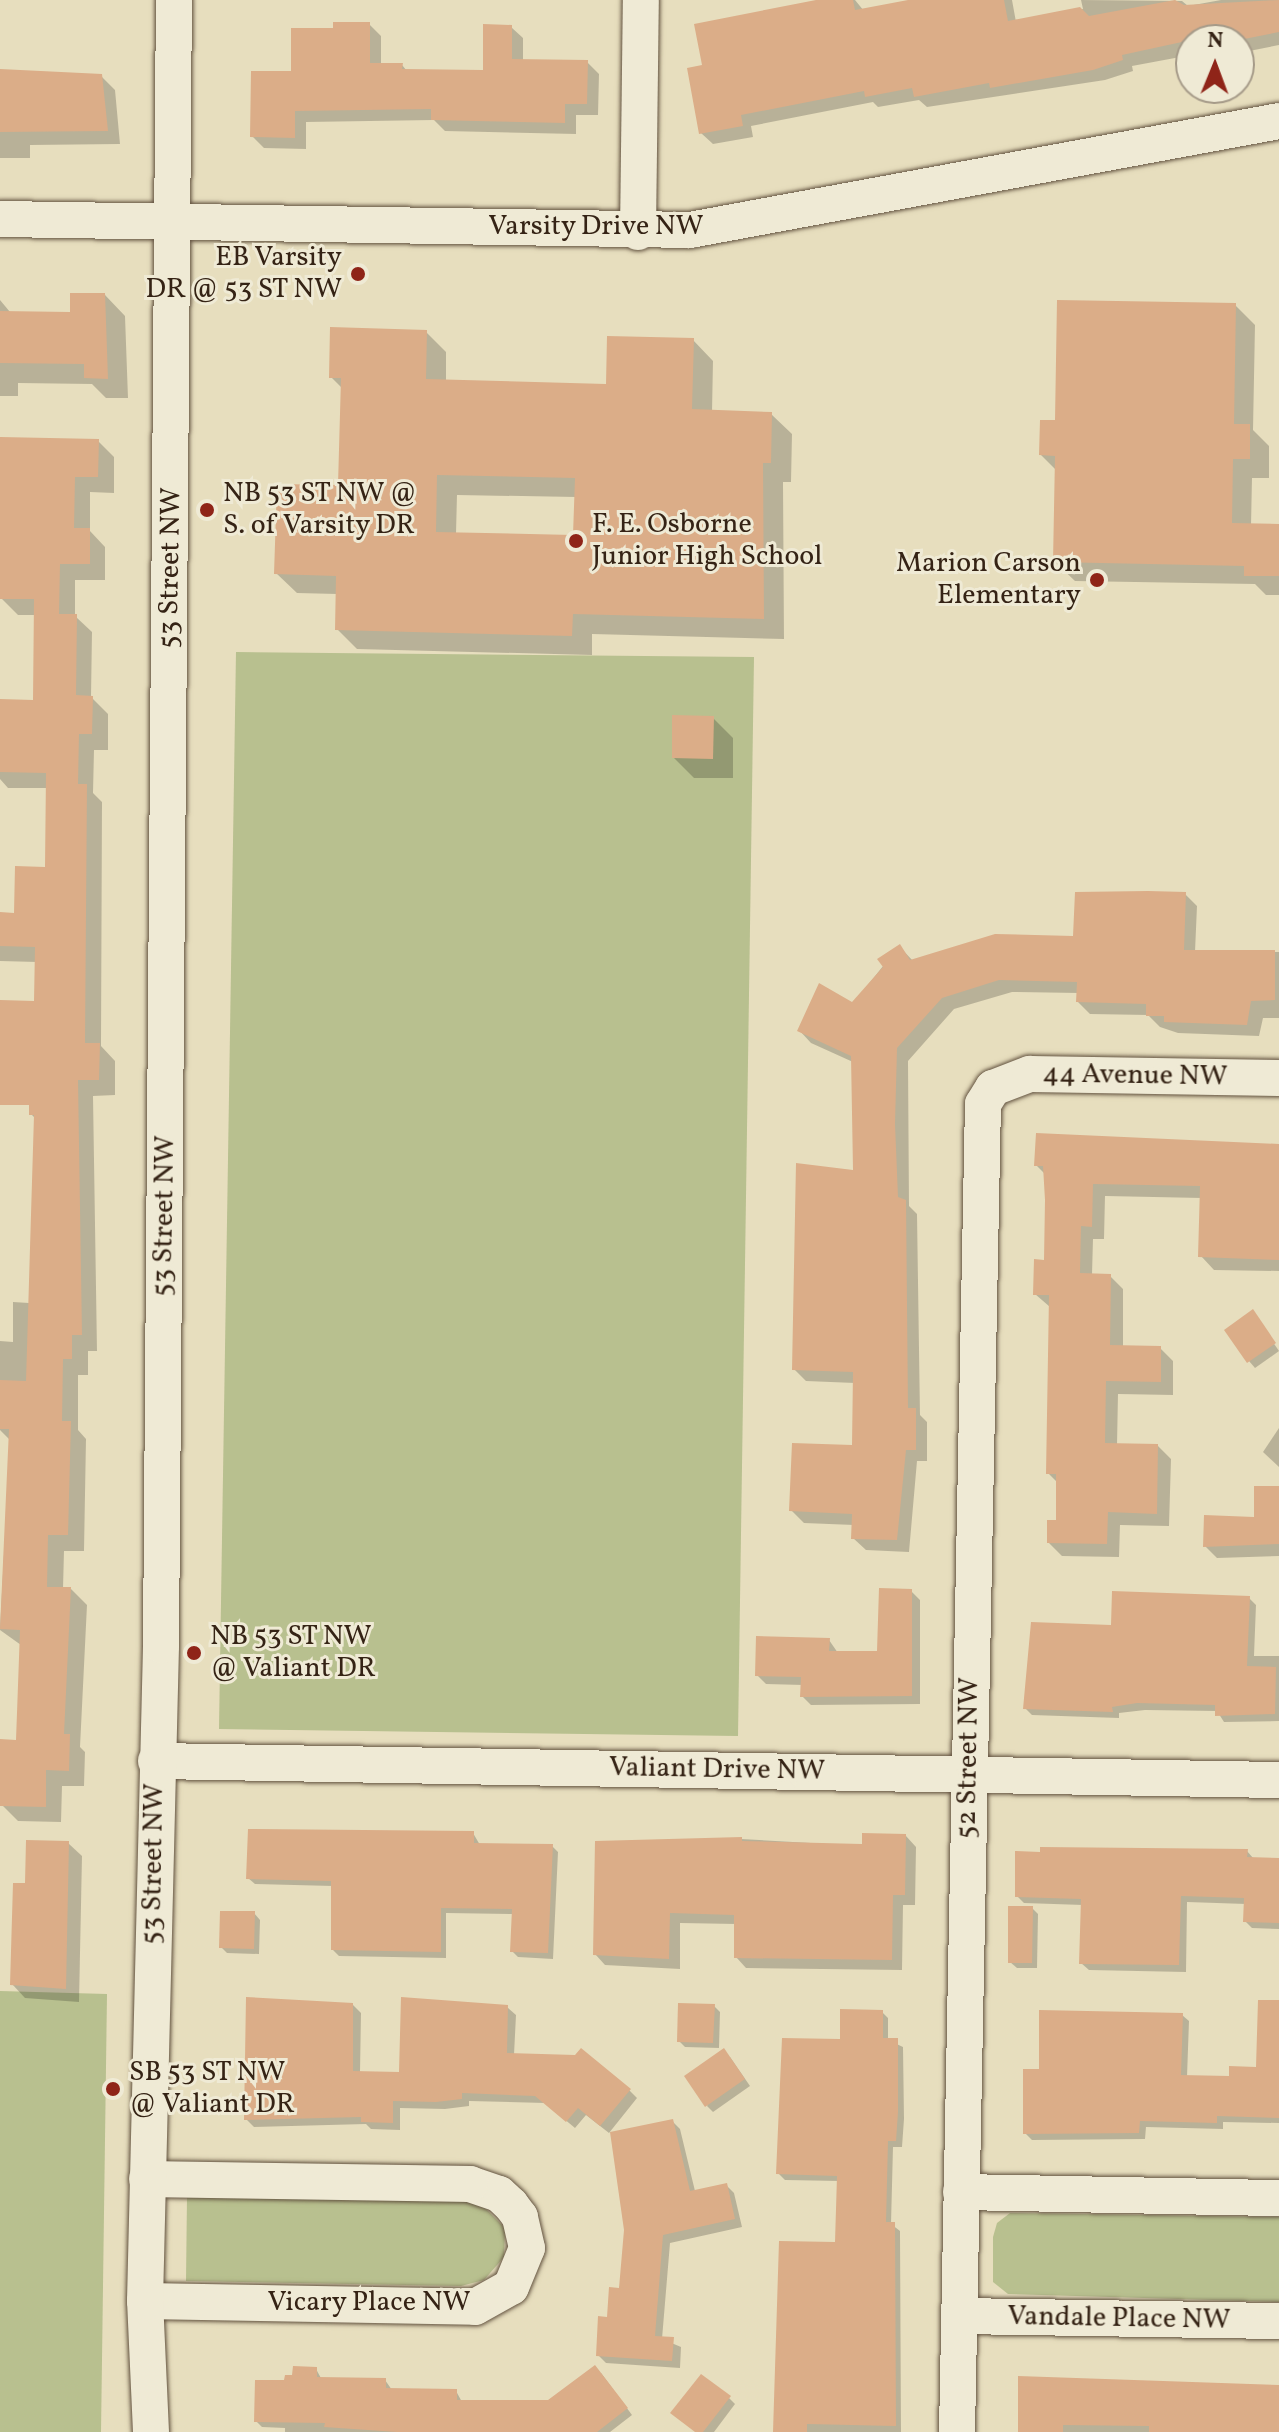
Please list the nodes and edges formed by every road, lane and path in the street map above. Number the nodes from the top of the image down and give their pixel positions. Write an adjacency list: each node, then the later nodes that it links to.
1 (174, 0): 5 (street, 53 Street NW)
2 (641, 0): 6 (street)
3 (1279, 121): 6 (street, Varsity Drive NW)
4 (0, 219): 5 (street, Varsity Drive NW)
5 (174, 223): 6 (street, Varsity Drive NW); 9 (street, 53 Street NW)
6 (638, 232)
7 (1279, 1078): 8 (street, 44 Avenue NW)
8 (993, 1088): 10 (street, 52 Street NW)
9 (156, 1761): 10 (street, Valiant Drive NW); 12 (street, 53 Street NW)
10 (969, 1774): 11 (street, Valiant Drive NW); 13 (street, 52 Street NW)
11 (1279, 1780)
12 (147, 2179): 15 (street, 53 Street NW); 15 (street, Vicary Place NW)
13 (961, 2192): 14 (street); 16 (street, 52 Street NW)
14 (1279, 2198)
15 (145, 2301): 18 (street, 53 Street NW)
16 (959, 2316): 17 (street, Vandale Place NW); 19 (street, 52 Street NW)
17 (1279, 2321)
18 (151, 2432)
19 (957, 2432)

